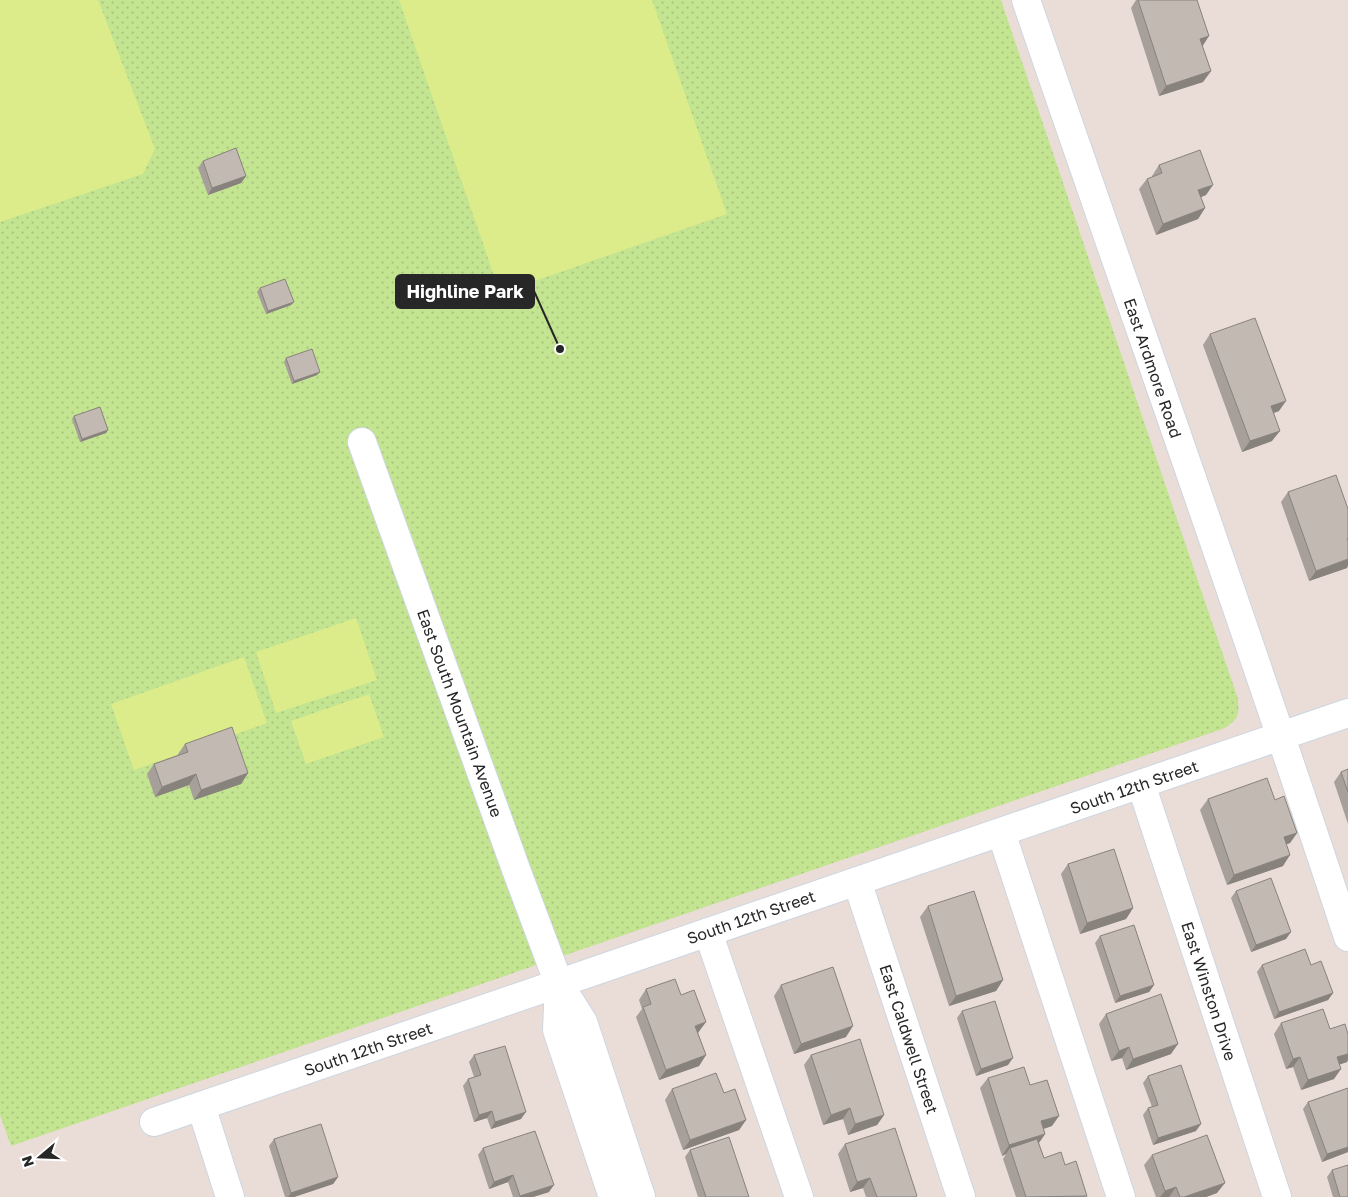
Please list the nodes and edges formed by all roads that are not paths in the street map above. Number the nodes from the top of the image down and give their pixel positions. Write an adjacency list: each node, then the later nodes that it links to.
1 (1026, 0): 4 (street, East Ardmore Road)
2 (362, 442): 10 (street, East South Mountain Avenue)
3 (1348, 713): 4 (street, South 12th Street)
4 (1282, 736): 5 (street, South 12th Street); 9 (street, East Ardmore Road)
5 (1141, 784): 6 (street, South 12th Street); 19 (street, East Winston Drive)
6 (1001, 832): 7 (street, South 12th Street); 18 (street)
7 (857, 881): 8 (street, South 12th Street); 17 (street, East Caldwell Street)
8 (708, 932): 10 (street, South 12th Street); 16 (street)
9 (1348, 937)
10 (559, 984): 11 (street, South 12th Street); 14 (street, East South Mountain Avenue); 15 (street, East South Mountain Avenue)
11 (201, 1106): 12 (street, South 12th Street); 13 (street)
12 (154, 1122)
13 (230, 1197)
14 (613, 1197)
15 (641, 1197)
16 (799, 1197)
17 (961, 1197)
18 (1121, 1197)
19 (1278, 1197)

